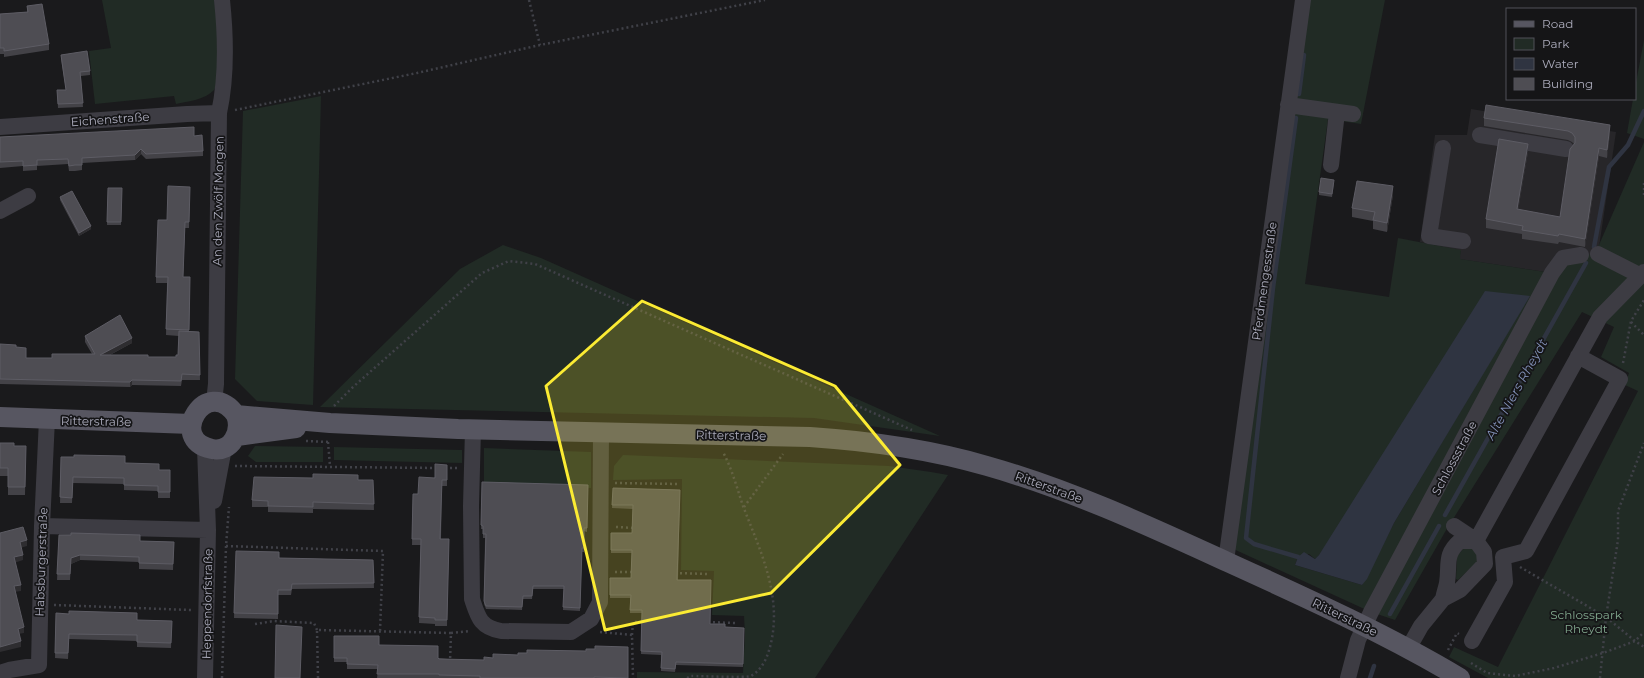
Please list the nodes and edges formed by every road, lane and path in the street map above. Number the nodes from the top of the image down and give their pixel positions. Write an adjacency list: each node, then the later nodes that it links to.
1 (222, 0): 7 (street, An den Zwölf Morgen)
2 (529, 0): 5 (path)
3 (765, 0): 5 (path)
4 (1303, 0): 6 (street, Pferdmengesstraße)
5 (540, 45): 7 (path)
6 (1288, 105): 12 (street); 59 (street, Pferdmengesstraße)
7 (219, 113): 8 (street, Eichenstraße); 26 (street, An den Zwölf Morgen)
8 (0, 126)
9 (1480, 135): 11 (street)
10 (1443, 148): 17 (street)
11 (1566, 149)
12 (1331, 165)
13 (1644, 183): 14 (path)
14 (1644, 195)
15 (28, 196): 16 (street)
16 (0, 211)
17 (1463, 241)
18 (1598, 254): 20 (street)
19 (1581, 255): 78 (street, Schlossstraße)
20 (1643, 274): 24 (street)
21 (1644, 300): 22 (path)
22 (1631, 321): 23 (path); 25 (path)
23 (1644, 335)
24 (1578, 356): 25 (street); 54 (street)
25 (1620, 379): 58 (street)
26 (214, 402): 27 (main road); 31 (main road)
27 (236, 415): 30 (main road, Ritterstraße); 38 (main road)
28 (0, 417): 29 (main road, Ritterstraße)
29 (47, 420): 31 (main road, Ritterstraße); 49 (street, Habsburgerstraße)
30 (332, 421): 32 (main road, Ritterstraße); 34 (path); 35 (path); 36 (path); 38 (main road, Ritterstraße); 43 (path)
31 (191, 424): 38 (main road)
32 (473, 429): 33 (main road, Ritterstraße); 33 (street)
33 (601, 431): 59 (main road, Ritterstraße)
34 (918, 432)
35 (305, 441)
36 (336, 442)
37 (1644, 444): 67 (path)
38 (226, 448): 43 (path); 53 (street, Heppendorfstraße)
39 (730, 452): 48 (path)
40 (776, 453): 41 (path)
41 (783, 454): 42 (path); 48 (path)
42 (791, 454)
43 (330, 466): 44 (path)
44 (464, 468)
45 (610, 483): 46 (path)
46 (679, 484)
47 (230, 502): 55 (path)
48 (744, 507): 94 (path)
49 (42, 526): 53 (street); 65 (street, Habsburgerstraße)
50 (1454, 526): 54 (street)
51 (609, 527): 52 (path)
52 (640, 528)
53 (208, 530): 66 (street, Heppendorfstraße)
54 (1476, 541): 58 (street); 64 (street); 64 (street)
55 (226, 546): 56 (path); 91 (path)
56 (258, 547): 57 (path); 73 (path)
57 (257, 552)
58 (1503, 557): 67 (path); 80 (street)
59 (1226, 561): 78 (main road, Ritterstraße)
60 (608, 572): 61 (path)
61 (639, 573)
62 (670, 573): 63 (path)
63 (709, 574)
64 (1443, 599): 84 (street)
65 (40, 604): 66 (path); 89 (street, Habsburgerstraße)
66 (208, 611): 90 (street, Heppendorfstraße)
67 (1606, 617): 81 (path); 85 (path)
68 (648, 622): 79 (path)
69 (703, 622): 70 (path)
70 (735, 623)
71 (255, 624): 72 (path)
72 (317, 630): 73 (path); 92 (path)
73 (380, 631): 77 (path)
74 (475, 631): 77 (path)
75 (600, 632): 79 (path)
76 (1644, 632): 81 (path)
77 (451, 633): 87 (path)
78 (1362, 633): 84 (main road, Ritterstraße); 95 (street, Schlossstraße)
79 (632, 635): 93 (path)
80 (1472, 641)
81 (1634, 641): 82 (path); 85 (path)
82 (1644, 647)
83 (1444, 648): 86 (path)
84 (1408, 649): 88 (main road, Ritterstraße)
85 (1603, 653): 88 (path); 96 (path)
86 (1454, 654)
87 (450, 663)
88 (1464, 670)
89 (0, 673)
90 (206, 678)
91 (222, 678)
92 (318, 678)
93 (633, 678)
94 (687, 678)
95 (1348, 678)
96 (1600, 678)

